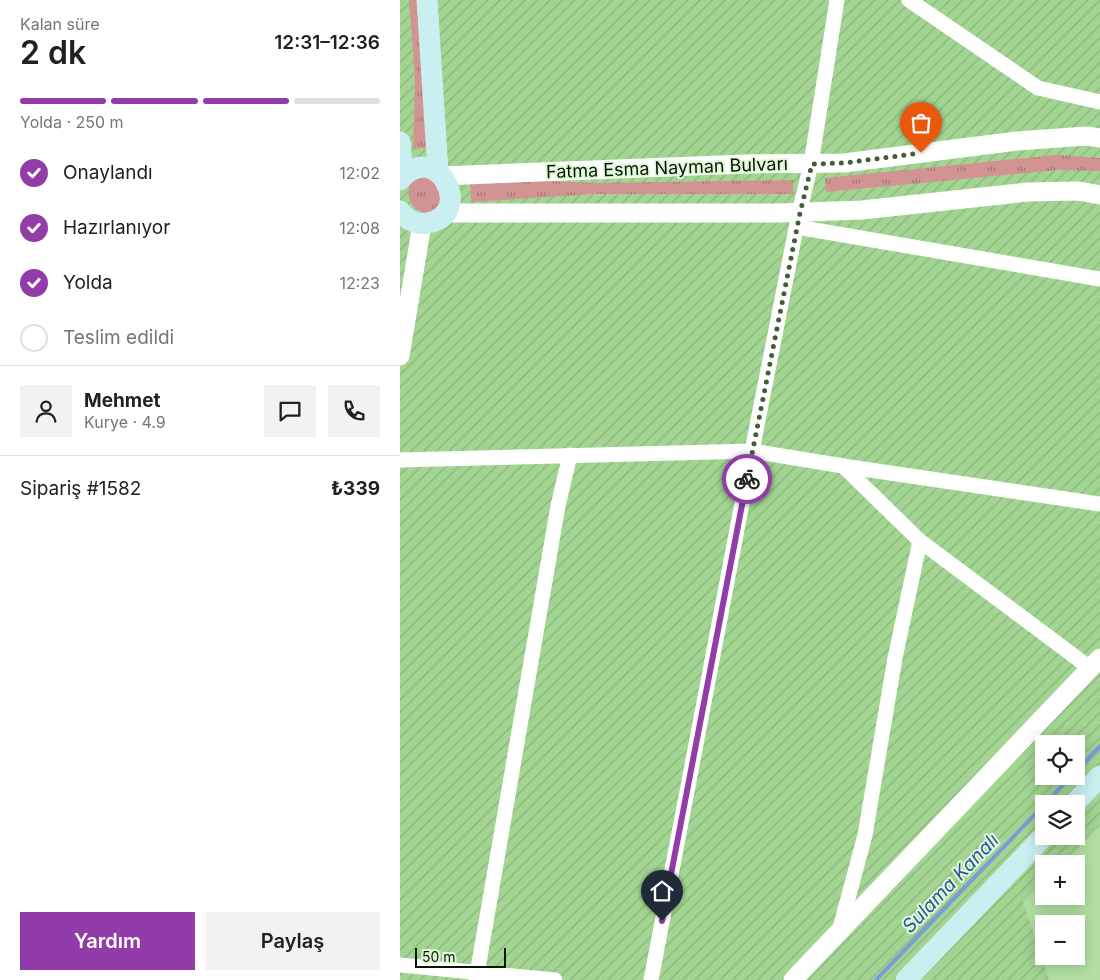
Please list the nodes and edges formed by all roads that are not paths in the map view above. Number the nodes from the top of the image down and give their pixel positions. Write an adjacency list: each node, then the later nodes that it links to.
1 (427, 0): 8 (main road)
2 (837, 0): 7 (street)
3 (909, 0): 4 (street)
4 (1100, 102)
5 (1100, 138): 7 (street, Fatma Esma Nayman Bulvarı)
6 (400, 142): 9 (main road)
7 (812, 164): 8 (street, Fatma Esma Nayman Bulvarı); 13 (street)
8 (440, 174): 9 (main road); 11 (main road)
9 (402, 178)
10 (1100, 195): 13 (street)
11 (444, 213): 12 (main road); 13 (street)
12 (407, 218): 15 (street)
13 (798, 220): 14 (street); 16 (street)
14 (1100, 279)
15 (400, 356)
16 (752, 451): 17 (street); 19 (street); 30 (street)
17 (570, 455): 18 (street); 28 (street)
18 (400, 460)
19 (844, 466): 20 (street); 21 (street)
20 (1100, 504)
21 (920, 541): 22 (street); 26 (street)
22 (1095, 663): 26 (street)
23 (1100, 776): 24 (main road)
24 (1082, 795)
25 (1035, 845): 32 (main road)
26 (838, 933): 31 (street)
27 (400, 965): 28 (street)
28 (476, 976): 29 (street)
29 (554, 980)
30 (651, 980)
31 (793, 980)
32 (906, 980)

